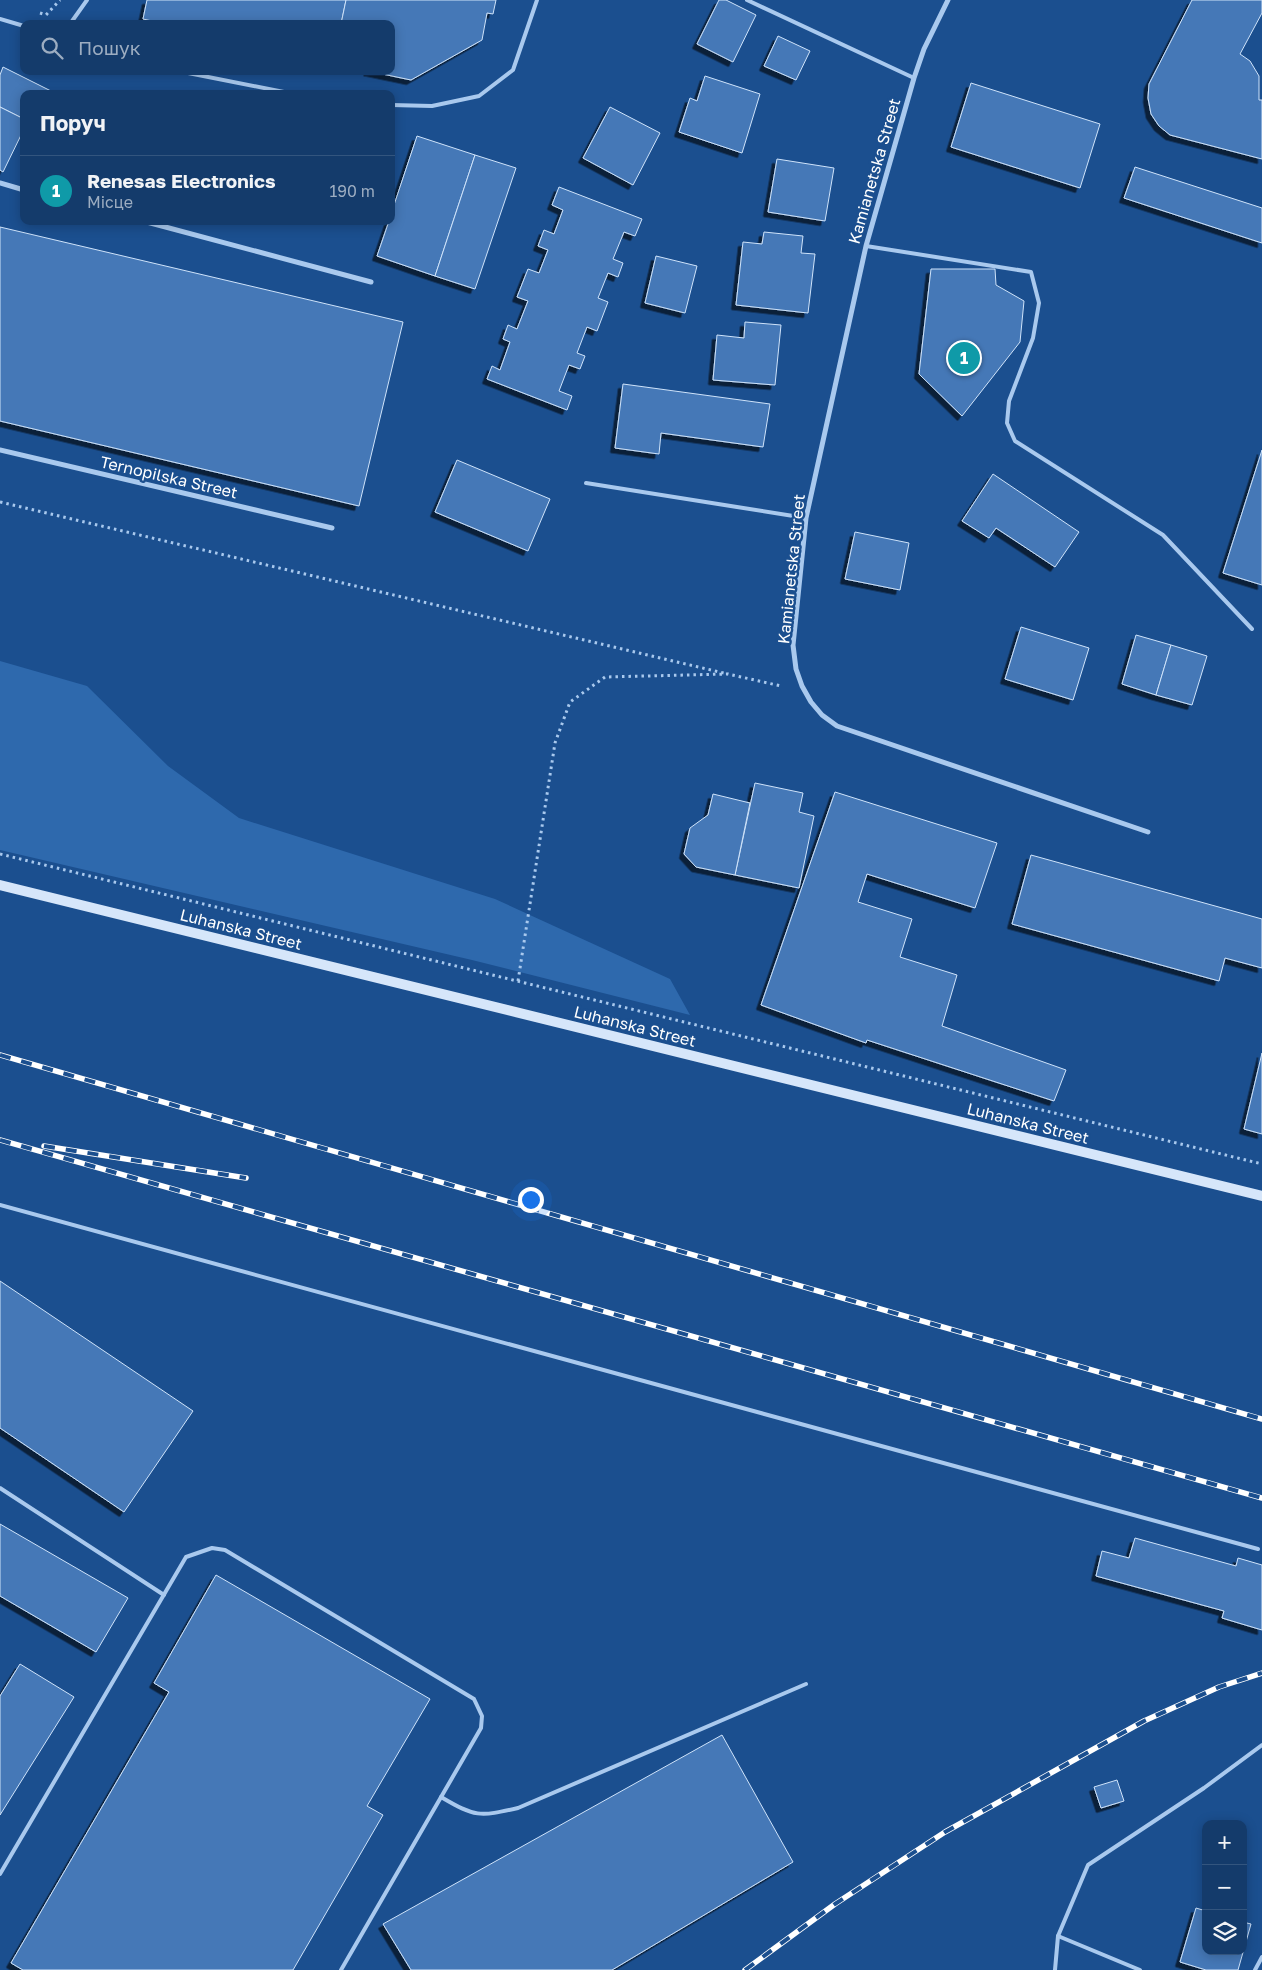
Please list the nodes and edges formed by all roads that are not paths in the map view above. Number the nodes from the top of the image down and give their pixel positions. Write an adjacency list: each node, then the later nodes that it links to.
1 (87, 0): 6 (lane)
2 (537, 0): 11 (lane)
3 (746, 0): 9 (lane)
4 (948, 0): 9 (street, Kamianetska Street)
5 (0, 18): 7 (lane)
6 (73, 20)
7 (20, 25)
8 (198, 75): 10 (lane)
9 (914, 78): 15 (street, Kamianetska Street)
10 (274, 90)
11 (395, 105)
12 (0, 183): 13 (street)
13 (20, 189)
14 (158, 225): 16 (street)
15 (866, 246): 19 (street, Kamianetska Street); 21 (lane)
16 (371, 282)
17 (0, 450): 20 (street, Ternopilska Street)
18 (586, 483): 19 (lane)
19 (806, 518): 22 (street, Kamianetska Street)
20 (332, 528)
21 (1252, 629)
22 (1148, 832)
23 (0, 885): 24 (main road, Luhanska Street)
24 (1262, 1196)
25 (0, 1204): 27 (lane)
26 (0, 1488): 28 (lane)
27 (1258, 1549)
28 (164, 1595): 31 (lane); 32 (lane)
29 (806, 1684): 31 (lane)
30 (1262, 1745): 33 (lane)
31 (441, 1797): 35 (lane)
32 (0, 1874)
33 (1058, 1936): 36 (lane); 37 (lane)
34 (1262, 1957): 38 (lane)
35 (341, 1970)
36 (1055, 1970)
37 (1140, 1970)
38 (1254, 1970)

